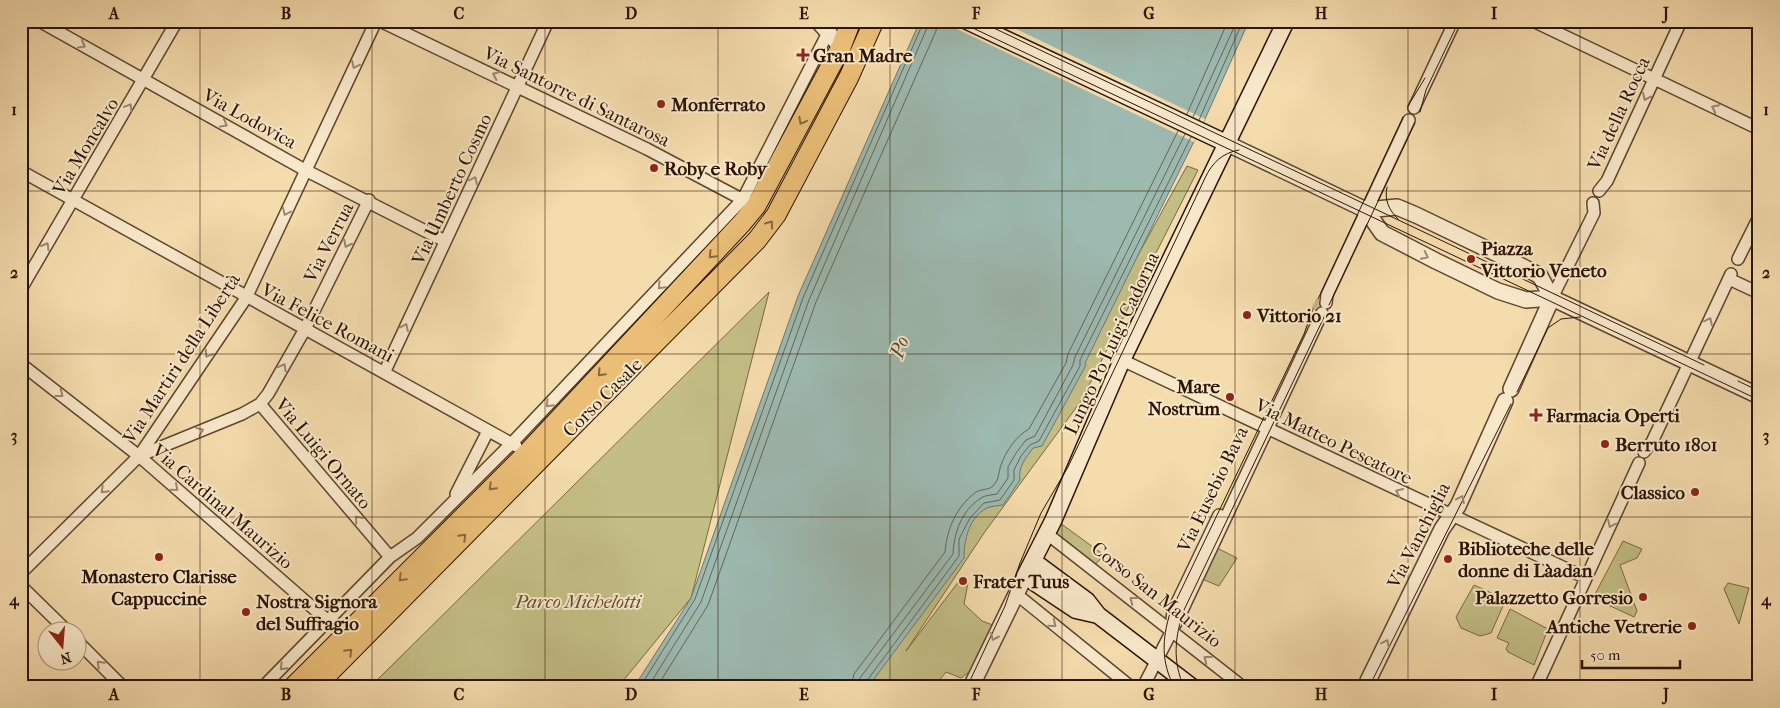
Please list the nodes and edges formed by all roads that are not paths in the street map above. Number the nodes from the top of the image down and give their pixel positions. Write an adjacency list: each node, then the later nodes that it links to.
1 (39, 21): 16 (street, Via Lodovica, one-way to 16)
2 (177, 21): 16 (street, Via Moncalvo)
3 (376, 21): 22 (street, Via Martiri della Libertà, one-way to 22)
4 (380, 21): 17 (street, Via Santorre di Santarosa, one-way to 4)
5 (548, 21): 17 (street, Via Umberto Cosmo)
6 (818, 21): 14 (street)
7 (851, 21): 14 (main road, Corso Casale)
8 (874, 21): 46 (main road, Corso Casale, one-way to 8)
9 (967, 21): 21 (main road)
10 (1286, 21): 21 (main road, Lungo Po Luigi Cadorna)
11 (1455, 21): 18 (street)
12 (1534, 21): 15 (street)
13 (1681, 21): 15 (street, Via della Rocca)
14 (835, 34): 27 (street, Corso Casale); 27 (main road, Corso Casale, one-way to 27)
15 (1654, 78): 20 (street, one-way to 15); 24 (street, Via della Rocca, one-way to 24)
16 (145, 79): 22 (street, Via Lodovica, one-way to 22); 26 (street, Via Moncalvo, one-way to 16)
17 (519, 86): 27 (street, Via Santorre di Santarosa); 31 (street, Via Umberto Cosmo, one-way to 17)
18 (1414, 108)
19 (1408, 121): 29 (street)
20 (1759, 129)
21 (1228, 144): 29 (street); 38 (main road, Lungo Po Luigi Cadorna)
22 (306, 170): 25 (street, Via Lodovica); 35 (street, Via Martiri della Libertà, one-way to 35)
23 (21, 171): 26 (street, Via Felice Romani)
24 (1599, 191)
25 (369, 200): 31 (street, Via Lodovica); 37 (street, Via Verrua, one-way to 37)
26 (72, 201): 33 (street, Via Moncalvo, one-way to 26); 35 (street, Via Felice Romani)
27 (749, 203): 46 (main road, Corso Casale, one-way to 46)
28 (1593, 208): 36 (street)
29 (1366, 210): 36 (street, one-way to 36); 36 (street); 44 (street, Via Eusebio Bava)
30 (1759, 216): 32 (street)
31 (446, 241): 41 (street, Via Umberto Cosmo, one-way to 31)
32 (1738, 259)
33 (21, 288)
34 (1759, 292): 39 (street, one-way to 34)
35 (246, 298): 37 (street, Via Felice Romani); 48 (street, Via Martiri della Libertà, one-way to 48)
36 (1552, 298): 39 (street); 51 (street, Via Vanchiglia, one-way to 36)
37 (305, 328): 41 (street, Via Felice Romani); 43 (street, Via Verrua, one-way to 37)
38 (1122, 360): 44 (street, Via Matteo Pescatore); 52 (main road, Lungo Po Luigi Cadorna)
39 (1688, 362): 42 (street); 47 (street)
40 (21, 364): 48 (street, Via Cardinal Maurizio, one-way to 48)
41 (385, 372): 45 (street, Via Felice Romani)
42 (1759, 396)
43 (260, 404): 48 (street, Via Luigi Ornato, one-way to 43); 54 (street, Via Luigi Ornato, one-way to 43)
44 (1265, 428): 51 (street, Via Matteo Pescatore, one-way to 44); 64 (street, Via Eusebio Bava)
45 (488, 431): 46 (street, Via Felice Romani); 50 (street, Corso Casale)
46 (526, 452): 50 (street, Corso Casale); 53 (main road, Corso Casale, one-way to 53); 70 (main road, Corso Casale, one-way to 46)
47 (1644, 452)
48 (139, 456): 56 (street, Via Martiri della Libertà, one-way to 56); 63 (street, Via Cardinal Maurizio, one-way to 63)
49 (1639, 463): 58 (street, one-way to 58)
50 (451, 505): 54 (street, Corso Casale)
51 (1450, 516): 58 (street, Via Matteo Pescatore); 76 (street, Via Vanchiglia, one-way to 51)
52 (1046, 533): 55 (main road, Lungo Po Luigi Cadorna); 64 (street, Corso San Maurizio, one-way to 52)
53 (436, 543): 54 (street); 69 (main road, Corso Casale, one-way to 69)
54 (390, 556): 63 (street, Corso Casale)
55 (1033, 561): 57 (main road, Lungo Po Luigi Cadorna); 61 (main road)
56 (21, 573)
57 (1025, 576): 60 (street); 61 (main road)
58 (1586, 578): 77 (street)
59 (21, 586): 62 (street)
60 (1015, 593): 71 (street, one-way to 71); 72 (street, one-way to 72)
61 (1098, 615): 66 (main road)
62 (56, 620)
63 (328, 621): 68 (street, Corso Casale, one-way to 68)
64 (1171, 630): 66 (street, Via Eusebio Bava); 75 (street, Corso San Maurizio, one-way to 64)
65 (88, 652): 67 (street, one-way to 65)
66 (1157, 660): 73 (street, Via Eusebio Bava); 74 (main road)
67 (123, 687)
68 (263, 687)
69 (293, 687)
70 (315, 687)
71 (971, 687)
72 (1131, 687)
73 (1143, 687)
74 (1192, 687)
75 (1243, 687)
76 (1365, 687)
77 (1536, 687)

